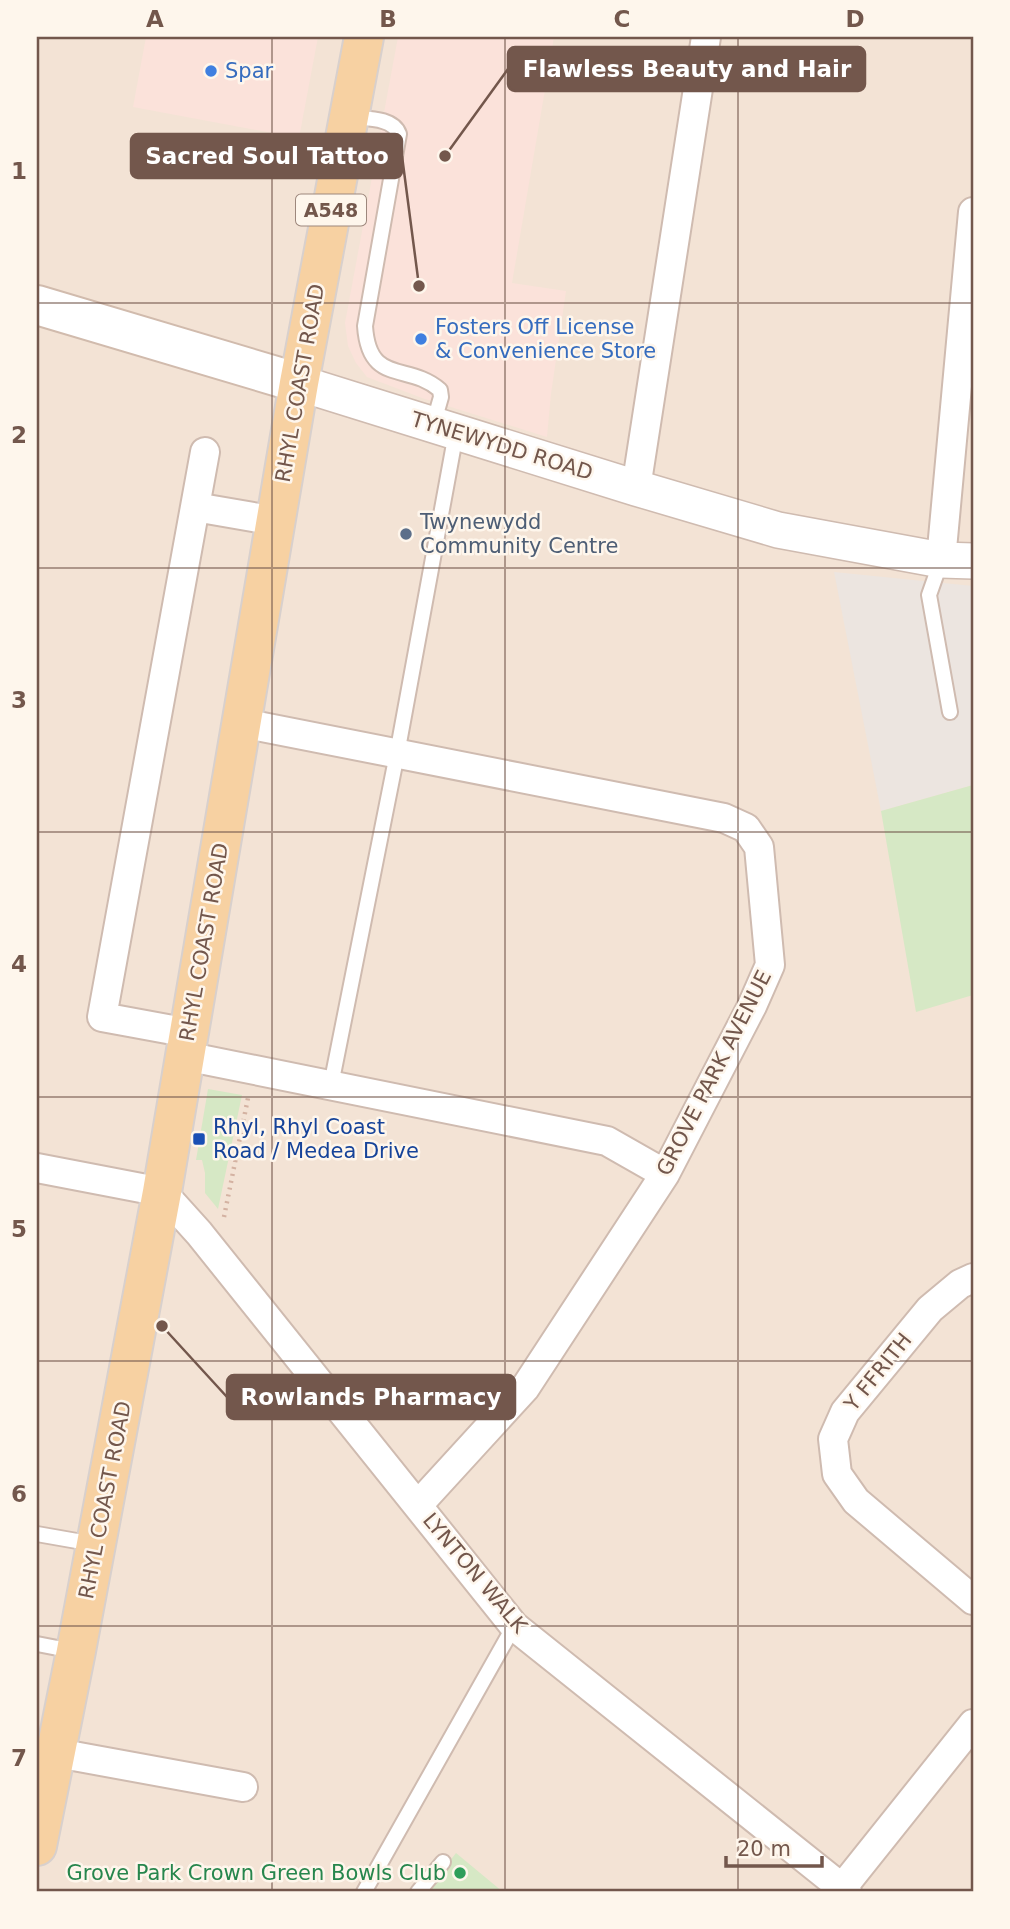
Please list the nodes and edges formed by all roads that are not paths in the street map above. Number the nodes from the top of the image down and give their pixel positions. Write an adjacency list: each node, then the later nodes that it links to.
1 (364, 37): 3 (main road, RHYL COAST ROAD / A548)
2 (706, 37): 9 (street)
3 (349, 116): 6 (main road, RHYL COAST ROAD / A548); 7 (lane)
4 (973, 212): 12 (street)
5 (37, 305): 6 (main road, TYNEWYDD ROAD)
6 (299, 383): 7 (street, TYNEWYDD ROAD); 11 (main road, RHYL COAST ROAD / A548)
7 (445, 428): 9 (street, TYNEWYDD ROAD); 15 (lane)
8 (205, 452): 10 (street)
9 (636, 488): 12 (street, TYNEWYDD ROAD)
10 (195, 507): 11 (street); 16 (street)
11 (276, 521): 14 (main road, RHYL COAST ROAD / A548)
12 (957, 560): 13 (lane)
13 (950, 712)
14 (242, 723): 15 (street, GROVE PARK AVENUE); 16 (main road, RHYL COAST ROAD / A548)
15 (397, 754): 17 (lane); 19 (street, GROVE PARK AVENUE)
16 (187, 1044): 17 (street); 20 (main road, RHYL COAST ROAD / A548)
17 (331, 1085): 19 (street)
18 (37, 1168): 20 (street)
19 (665, 1174): 22 (street, GROVE PARK AVENUE)
20 (162, 1192): 22 (street, LYNTON WALK); 24 (main road, RHYL COAST ROAD / A548)
21 (973, 1278): 25 (street, Y FFRITH)
22 (418, 1505): 26 (street, LYNTON WALK)
23 (37, 1534): 24 (lane)
24 (96, 1544): 28 (main road, RHYL COAST ROAD / A548)
25 (973, 1600)
26 (514, 1626): 34 (street, LYNTON WALK); 35 (lane)
27 (37, 1644): 28 (lane)
28 (76, 1651): 30 (main road, RHYL COAST ROAD / A548)
29 (973, 1724): 34 (street)
30 (49, 1764): 31 (street); 32 (main road, RHYL COAST ROAD / A548)
31 (243, 1787)
32 (37, 1846)
33 (443, 1862): 36 (lane)
34 (845, 1890)
35 (364, 1892)
36 (418, 1892)

